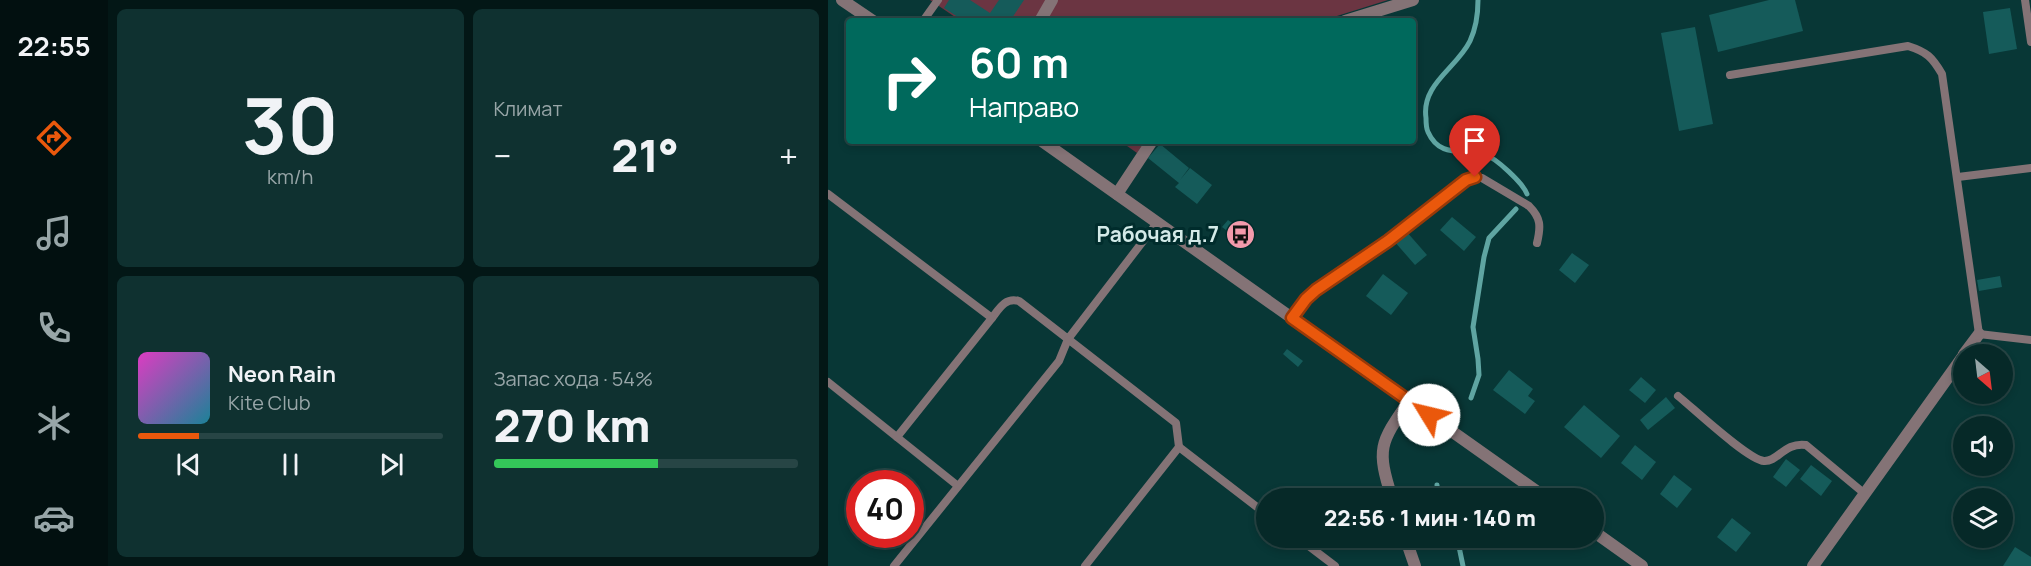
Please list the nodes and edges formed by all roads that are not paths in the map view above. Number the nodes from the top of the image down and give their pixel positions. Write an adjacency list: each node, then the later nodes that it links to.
1 (842, 0): 6 (street)
2 (938, 0): 7 (lane)
3 (1052, 0): 8 (street)
4 (1413, 0): 9 (street)
5 (2025, 0): 10 (lane)
6 (869, 18)
7 (925, 18)
8 (1042, 18)
9 (1355, 18)
10 (2031, 42)
11 (1730, 75): 15 (lane)
12 (1046, 144): 17 (street)
13 (1150, 144): 17 (street)
14 (2031, 168): 15 (lane)
15 (1958, 177): 22 (lane)
16 (828, 194): 20 (lane)
17 (1117, 194): 18 (street)
18 (1157, 223): 21 (street); 23 (lane)
19 (1537, 243): 21 (lane)
20 (992, 318): 23 (lane); 30 (lane)
21 (1292, 318): 29 (street)
22 (1979, 334): 24 (lane); 25 (street)
23 (1068, 339): 31 (lane); 32 (lane)
24 (2031, 340)
25 (1972, 344)
26 (1953, 370): 35 (street)
27 (828, 382): 30 (lane)
28 (1678, 396): 35 (lane)
29 (1409, 401): 33 (street); 34 (street)
30 (897, 437): 32 (lane)
31 (1179, 447): 36 (lane); 41 (lane)
32 (958, 486): 40 (lane)
33 (1389, 488)
34 (1532, 488)
35 (1865, 494): 45 (street)
36 (1256, 506)
37 (1604, 539): 44 (street)
38 (1311, 548): 42 (lane)
39 (1409, 548): 43 (street)
40 (894, 566)
41 (1085, 566)
42 (1335, 566)
43 (1415, 566)
44 (1642, 566)
45 (1813, 566)

